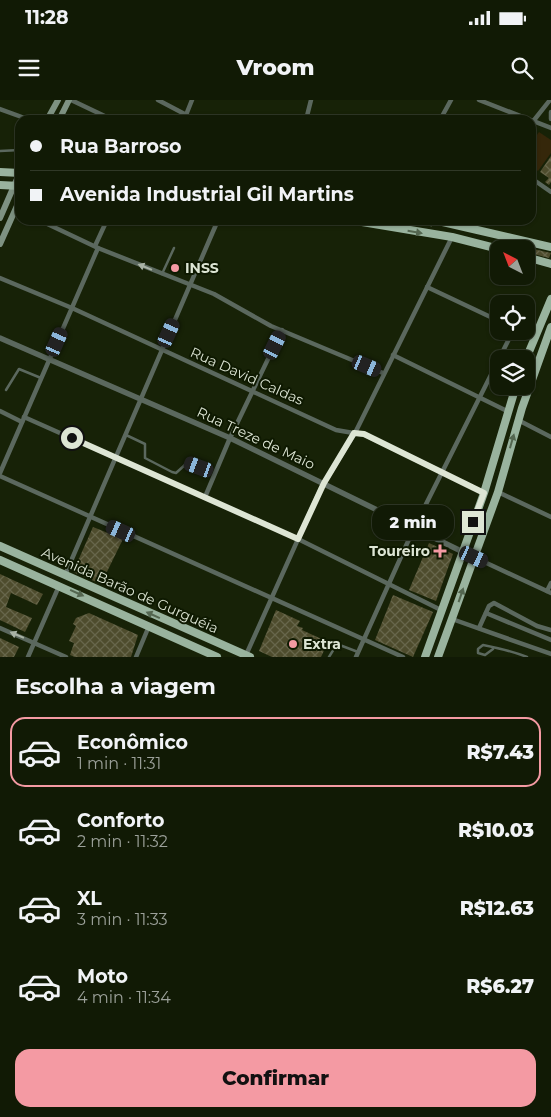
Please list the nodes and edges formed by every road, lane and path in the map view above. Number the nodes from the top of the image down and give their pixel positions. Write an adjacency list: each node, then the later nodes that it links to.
1 (58, 100): 12 (main road)
2 (70, 100): 13 (main road); 14 (street)
3 (158, 100): 15 (street)
4 (192, 100): 15 (street)
5 (311, 100): 16 (street)
6 (451, 100): 17 (street)
7 (479, 100): 18 (street)
8 (550, 100): 19 (street)
9 (0, 109): 11 (street)
10 (551, 112): 20 (street)
11 (16, 115)
12 (50, 115)
13 (62, 115)
14 (102, 115)
15 (186, 115)
16 (307, 115)
17 (444, 115)
18 (515, 115)
19 (536, 117)
20 (551, 119)
21 (536, 123): 22 (street)
22 (551, 128)
23 (15, 150): 24 (lane)
24 (0, 152)
25 (0, 172): 26 (main road)
26 (15, 173)
27 (536, 182): 31 (street)
28 (0, 185): 29 (main road)
29 (15, 186)
30 (15, 190): 33 (main road)
31 (551, 192)
32 (15, 216): 40 (main road)
33 (0, 218)
34 (50, 225): 41 (street)
35 (104, 225): 41 (street)
36 (216, 225): 49 (street)
37 (380, 225): 39 (main road, one-way to 39)
38 (471, 225): 43 (main road)
39 (452, 237): 42 (main road); 50 (street)
40 (0, 244)
41 (97, 247): 47 (street, one-way to 41); 52 (street)
42 (490, 247)
43 (551, 247)
44 (174, 248): 47 (lane)
45 (535, 260): 46 (main road)
46 (551, 264)
47 (162, 274): 49 (street)
48 (0, 278): 52 (street, Rua David Caldas)
49 (190, 285): 55 (street); 59 (street)
50 (427, 288): 53 (street); 60 (street)
51 (551, 299): 56 (main road)
52 (72, 308): 59 (street, Rua David Caldas); 61 (street)
53 (490, 317)
54 (551, 327): 72 (main road)
55 (282, 330): 62 (street); 65 (street)
56 (535, 334)
57 (0, 338): 61 (street, Rua Treze de Maio)
58 (508, 340): 67 (street)
59 (161, 349): 65 (street, Rua David Caldas); 68 (street)
60 (393, 355): 62 (street); 67 (street)
61 (50, 359): 63 (street); 68 (street, Rua Treze de Maio)
62 (383, 374): 73 (street)
63 (42, 378): 64 (lane); 71 (street)
64 (6, 390)
65 (252, 390): 73 (street, Rua David Caldas); 76 (street)
66 (513, 395): 70 (main road)
67 (479, 397): 70 (street); 80 (street)
68 (140, 398): 74 (street); 76 (street, Rua Treze de Maio)
69 (0, 411): 71 (street)
70 (507, 411): 79 (main road)
71 (23, 419): 77 (street); 82 (street)
72 (518, 420): 75 (street); 81 (main road, one-way to 72)
73 (354, 433): 80 (street, Rua David Caldas); 83 (street)
74 (125, 434): 77 (street); 78 (lane)
75 (551, 437)
76 (230, 438): 83 (street, Rua Treze de Maio); 86 (street)
77 (115, 458): 86 (street); 87 (street)
78 (199, 467)
79 (491, 469): 81 (main road); 85 (main road)
80 (442, 472): 85 (street, Rua David Caldas); 89 (street)
81 (503, 473): 84 (main road)
82 (0, 474): 87 (street)
83 (324, 483): 89 (street, Rua Treze de Maio); 90 (street)
84 (498, 492): 88 (street); 93 (main road)
85 (484, 493): 92 (main road)
86 (205, 497): 90 (street)
87 (90, 517): 95 (street); 100 (street)
88 (551, 517)
89 (414, 528): 92 (street, Rua Treze de Maio); 97 (street)
90 (298, 539): 97 (street); 100 (street)
91 (0, 546): 95 (main road, Avenida Barão de Gurguéia)
92 (463, 552): 93 (street, Rua Treze de Maio); 101 (main road)
93 (474, 557): 99 (street, Rua Treze de Maio); 103 (main road, one-way to 93)
94 (0, 560): 98 (main road, Avenida Barão de Gurguéia)
95 (64, 575): 114 (main road, Avenida Barão de Gurguéia, one-way to 95)
96 (551, 583): 99 (street)
97 (388, 584): 101 (street); 108 (street)
98 (59, 586): 104 (main road, Avenida Barão de Gurguéia, one-way to 104); 110 (street)
99 (549, 592)
100 (272, 598): 108 (street); 114 (street)
101 (442, 610): 121 (main road)
102 (486, 613): 106 (street); 107 (street); 109 (street)
103 (452, 619): 106 (street); 122 (main road)
104 (149, 626): 117 (street); 118 (main road, Avenida Barão de Gurguéia)
105 (0, 628): 110 (street, one-way to 105)
106 (479, 628): 113 (street)
107 (551, 630)
108 (364, 639): 112 (street); 120 (street)
109 (551, 640)
110 (34, 642): 115 (street); 116 (street)
111 (493, 648): 111 (lane); 123 (lane)
112 (357, 654): 119 (lane)
113 (551, 654)
114 (248, 656)
115 (28, 657)
116 (66, 657)
117 (136, 657)
118 (217, 657)
119 (329, 657)
120 (403, 657)
121 (425, 657)
122 (438, 657)
123 (527, 657)

